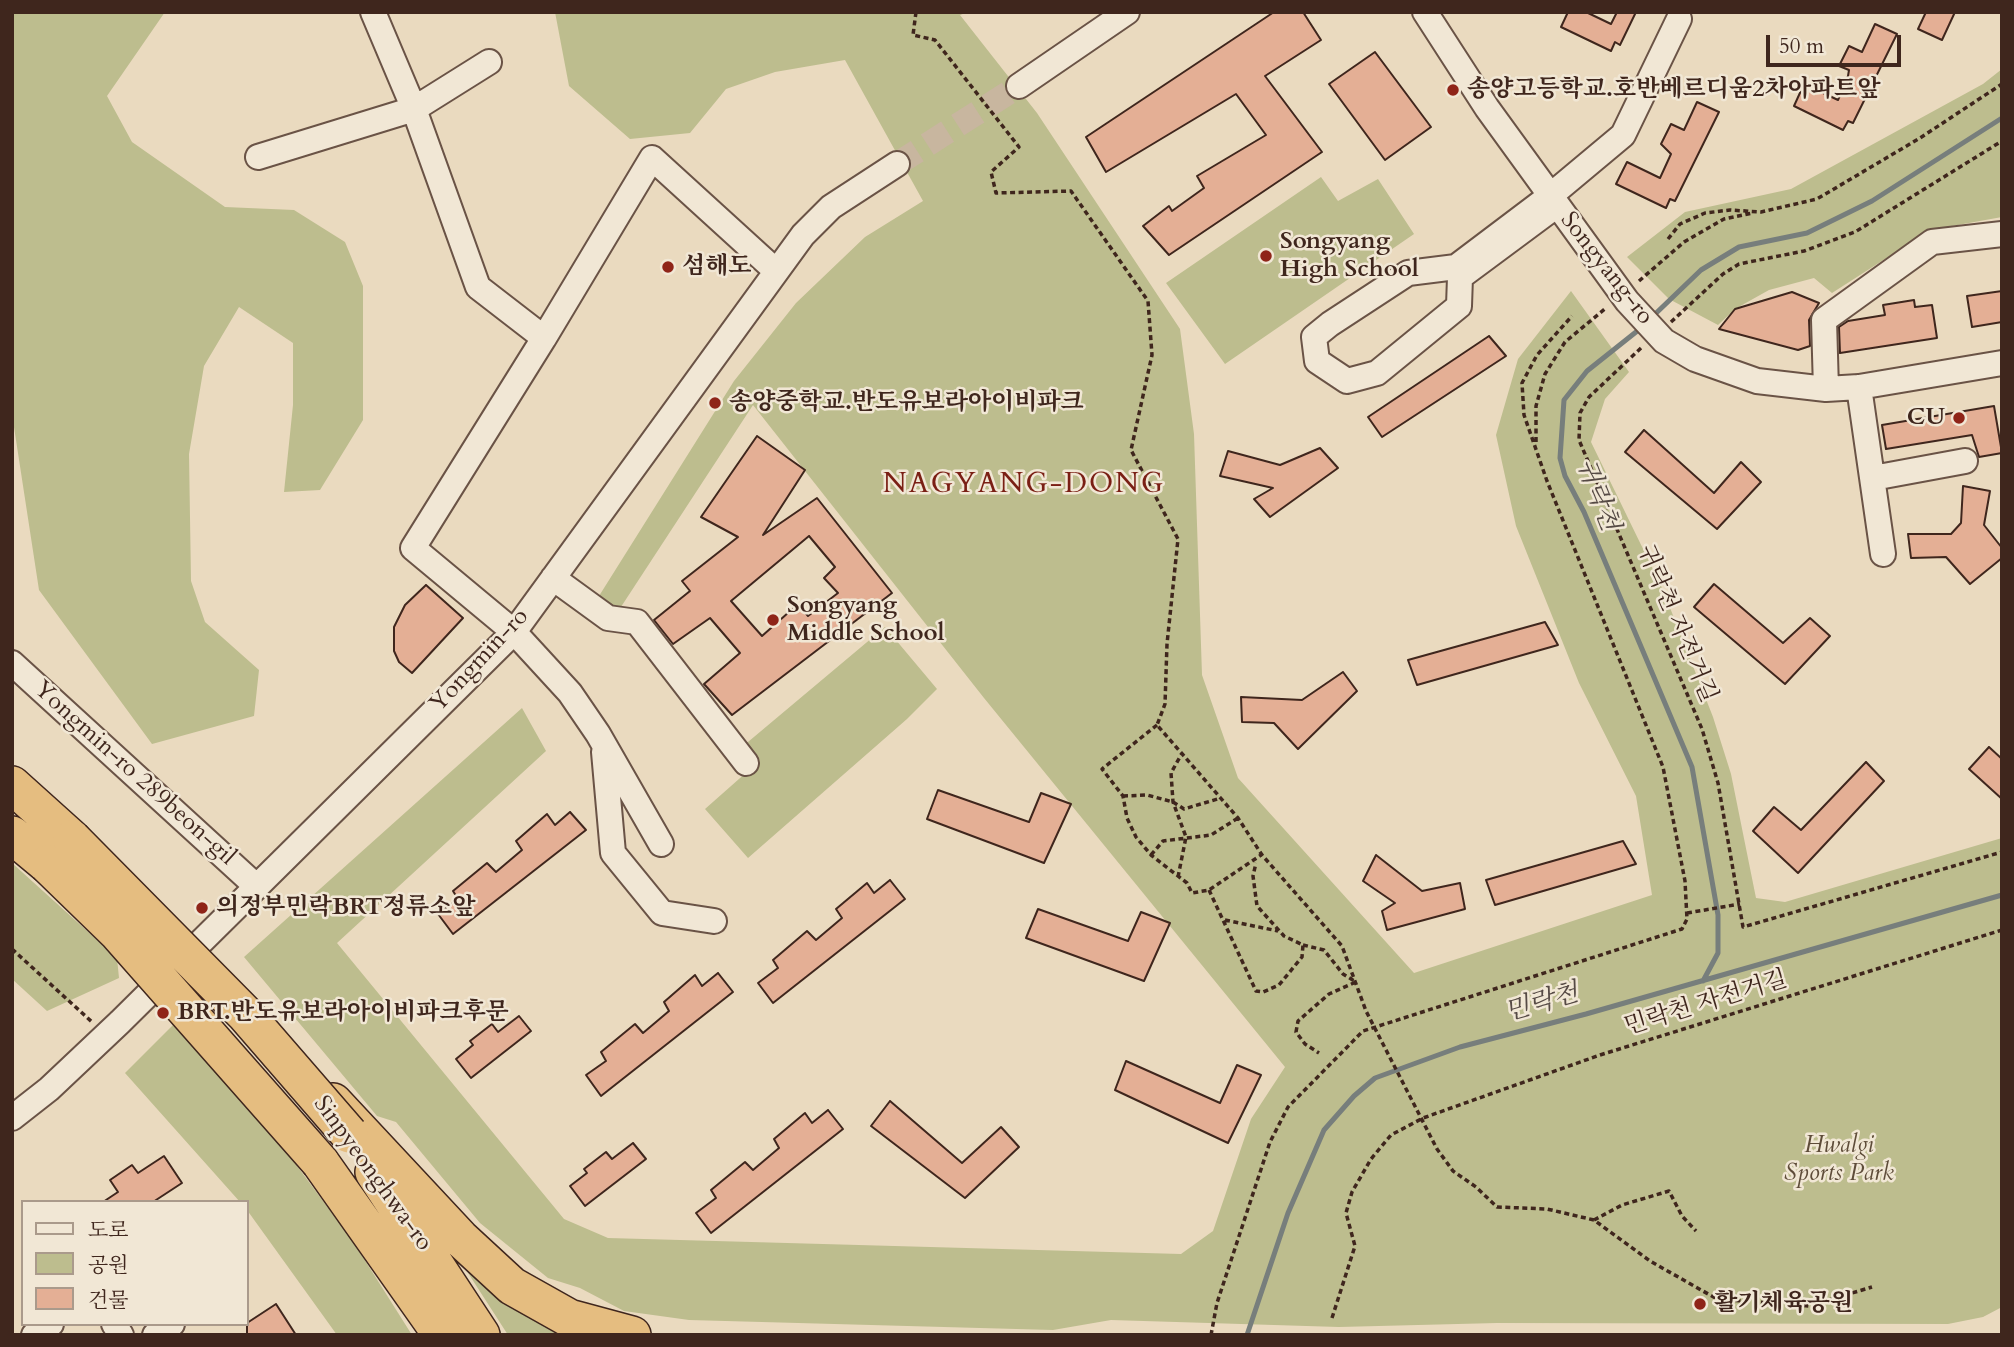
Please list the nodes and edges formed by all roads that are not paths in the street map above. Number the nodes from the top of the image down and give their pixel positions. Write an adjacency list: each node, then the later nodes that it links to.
1 (373, 12): 7 (street)
2 (1127, 12): 6 (street)
3 (1425, 12): 10 (street, Songyang-ro)
4 (1679, 19): 10 (street)
5 (489, 62): 7 (street)
6 (1019, 86)
7 (414, 108): 8 (street); 13 (street)
8 (258, 157)
9 (897, 164): 12 (street, Yongmin-ro)
10 (1554, 200): 10 (street); 16 (street, Songyang-ro)
11 (2002, 234): 16 (street)
12 (776, 271): 13 (street); 20 (street, Yongmin-ro)
13 (544, 338): 21 (street)
14 (2002, 363): 15 (street, Songyang-ro)
15 (1859, 387): 16 (street, Songyang-ro); 18 (street)
16 (1826, 388)
17 (1965, 461): 18 (street)
18 (1872, 478): 19 (street)
19 (1883, 554)
20 (553, 578): 21 (street, Yongmin-ro); 24 (street)
21 (514, 632): 23 (street); 28 (street, Yongmin-ro)
22 (12, 663): 28 (street, Yongmin-ro 289beon-gil)
23 (603, 741): 27 (street); 29 (street)
24 (746, 763)
25 (12, 785): 31 (highway, Sinpyeonghwa-ro, bridge)
26 (12, 835): 32 (highway, Sinpyeonghwa-ro, bridge)
27 (661, 844)
28 (256, 886): 30 (street, Yongmin-ro)
29 (714, 921)
30 (12, 1118)
31 (353, 1130): 33 (highway, Sinpyeonghwa-ro); 34 (highway)
32 (442, 1335)
33 (481, 1335)
34 (632, 1335)

